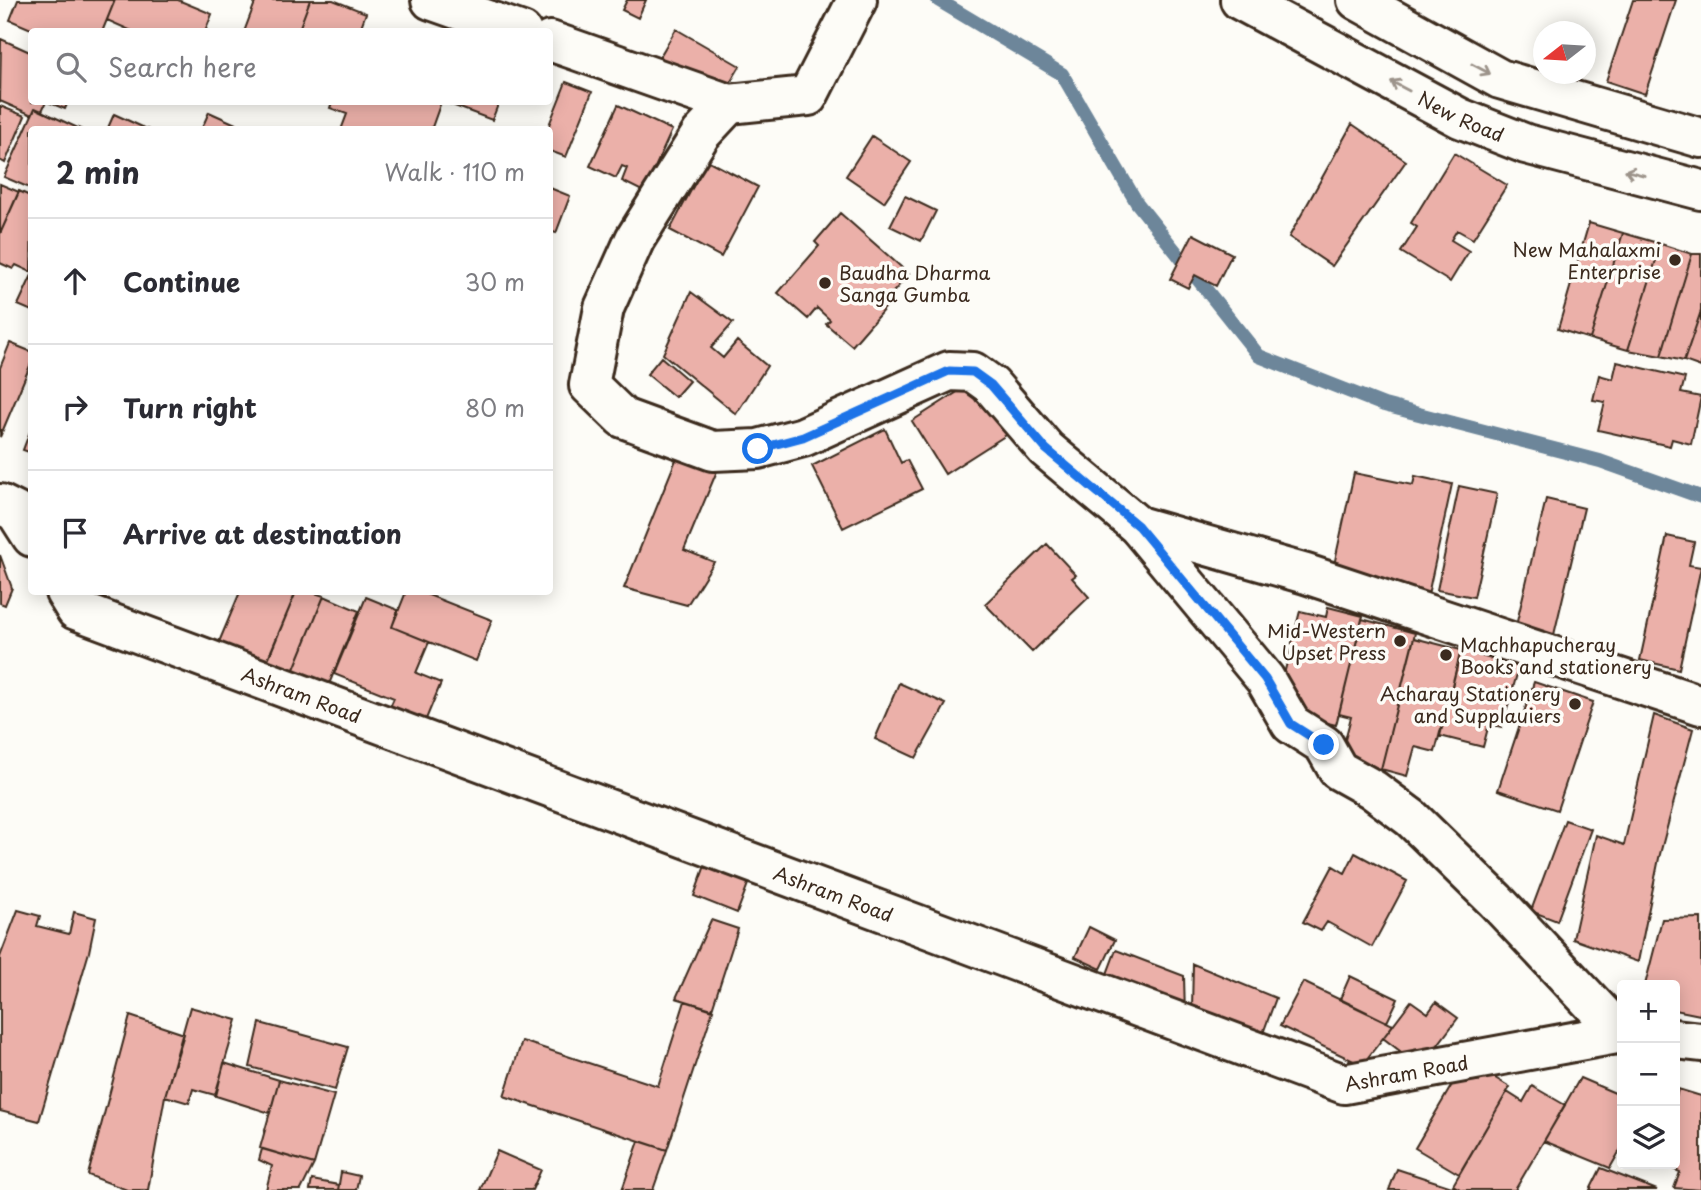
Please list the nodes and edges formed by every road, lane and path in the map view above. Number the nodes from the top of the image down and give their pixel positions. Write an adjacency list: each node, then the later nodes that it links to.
1 (431, 0): 5 (street)
2 (857, 0): 7 (street)
3 (1240, 0): 9 (street, New Road, one-way to 3)
4 (1357, 0): 8 (street, one-way to 8)
5 (511, 28)
6 (553, 42): 7 (street)
7 (729, 104): 11 (street)
8 (1701, 138)
9 (1701, 190)
10 (0, 504): 12 (street)
11 (1138, 526): 14 (street); 15 (street)
12 (28, 531)
13 (67, 595): 16 (street, Ashram Road)
14 (1701, 705)
15 (1617, 1029)
16 (1617, 1034)
17 (1680, 1040): 18 (street)
18 (1701, 1042)

